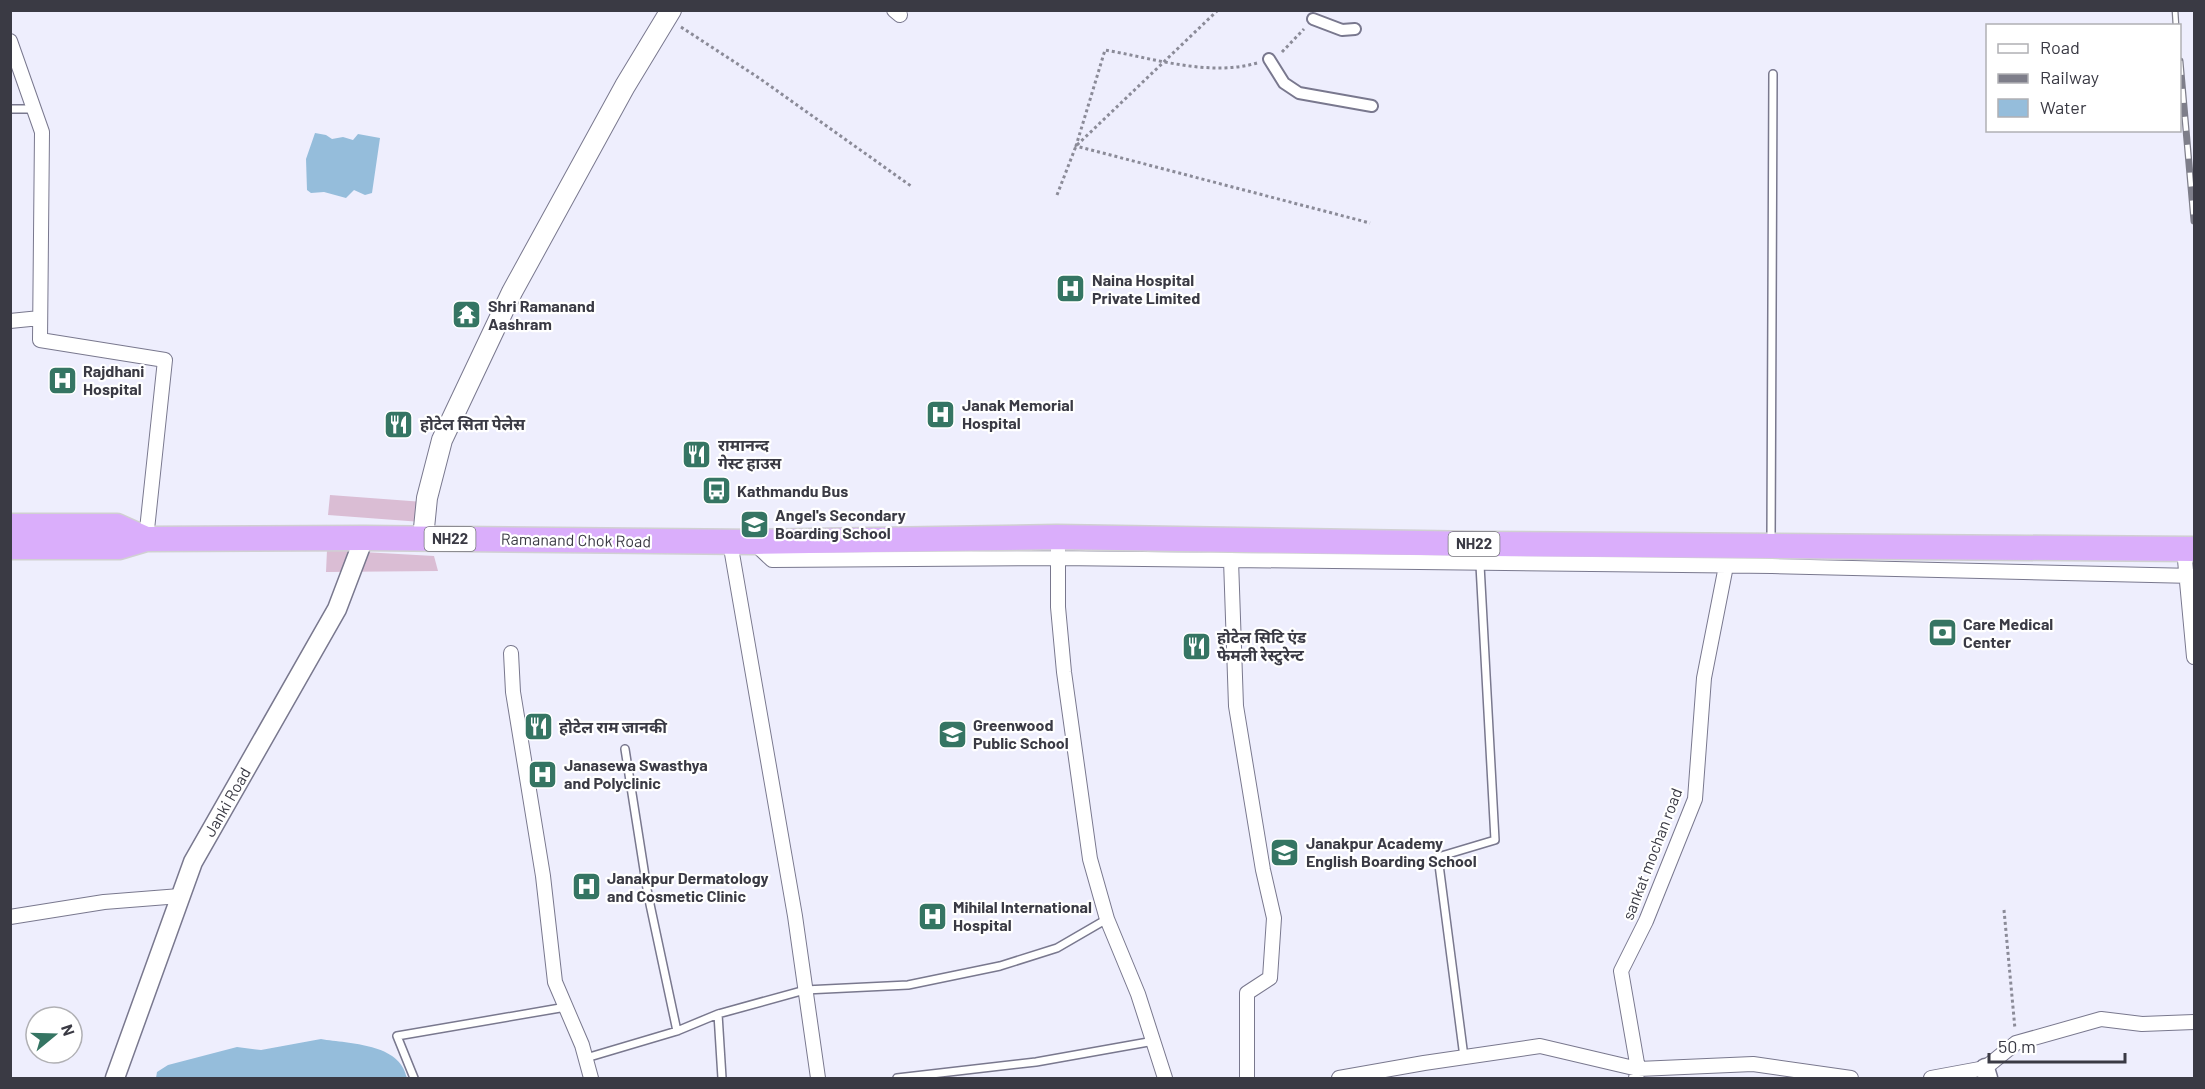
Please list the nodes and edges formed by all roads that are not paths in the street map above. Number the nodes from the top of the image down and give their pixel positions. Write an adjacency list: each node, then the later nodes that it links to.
1 (894, 10): 2 (street)
2 (900, 10)
3 (668, 15): 16 (main road)
4 (1313, 19): 5 (street)
5 (1355, 29)
6 (10, 41): 10 (street)
7 (1269, 59): 9 (street)
8 (1773, 74): 19 (lane)
9 (1372, 106)
10 (34, 109): 11 (lane); 12 (street)
11 (10, 110)
12 (40, 318): 13 (street); 17 (street)
13 (10, 321)
14 (10, 526): 17 (highway, Ramanand Chok Road / NH22)
15 (364, 538): 16 (highway, Ramanand Chok Road / NH22); 17 (highway, Ramanand Chok Road / NH22); 30 (street, Janki Road)
16 (423, 538): 18 (highway, Ramanand Chok Road / NH22)
17 (146, 539): 20 (highway, Ramanand Chok Road / NH22)
18 (742, 542): 21 (highway, NH22); 33 (street)
19 (1771, 544): 21 (highway, NH22); 22 (highway, NH22)
20 (10, 546)
21 (1058, 548): 23 (street, NH22); 32 (street)
22 (2189, 549): 26 (street)
23 (1231, 560): 24 (street, NH22); 50 (street)
24 (1480, 565): 25 (street, NH22); 39 (lane)
25 (1726, 566): 26 (street, NH22); 42 (street, sankat mochan road)
26 (2191, 575): 28 (street)
27 (511, 653): 34 (street)
28 (2194, 657)
29 (625, 749): 37 (lane)
30 (180, 896): 31 (street); 43 (street, Janki Road)
31 (10, 917)
32 (1107, 919): 33 (lane); 38 (street)
33 (805, 990): 35 (lane); 47 (street)
34 (566, 1007): 40 (street); 44 (lane)
35 (718, 1014): 37 (lane); 46 (lane)
36 (2194, 1022): 41 (street)
37 (677, 1031): 40 (lane)
38 (1154, 1041): 48 (lane); 49 (street)
39 (1464, 1057): 42 (street); 51 (street)
40 (586, 1058): 45 (street)
41 (1986, 1073): 53 (street)
42 (1637, 1074): 52 (street)
43 (115, 1078)
44 (414, 1078)
45 (591, 1078)
46 (722, 1078)
47 (818, 1078)
48 (897, 1078)
49 (1165, 1078)
50 (1247, 1078)
51 (1339, 1078)
52 (1851, 1078)
53 (1931, 1078)

